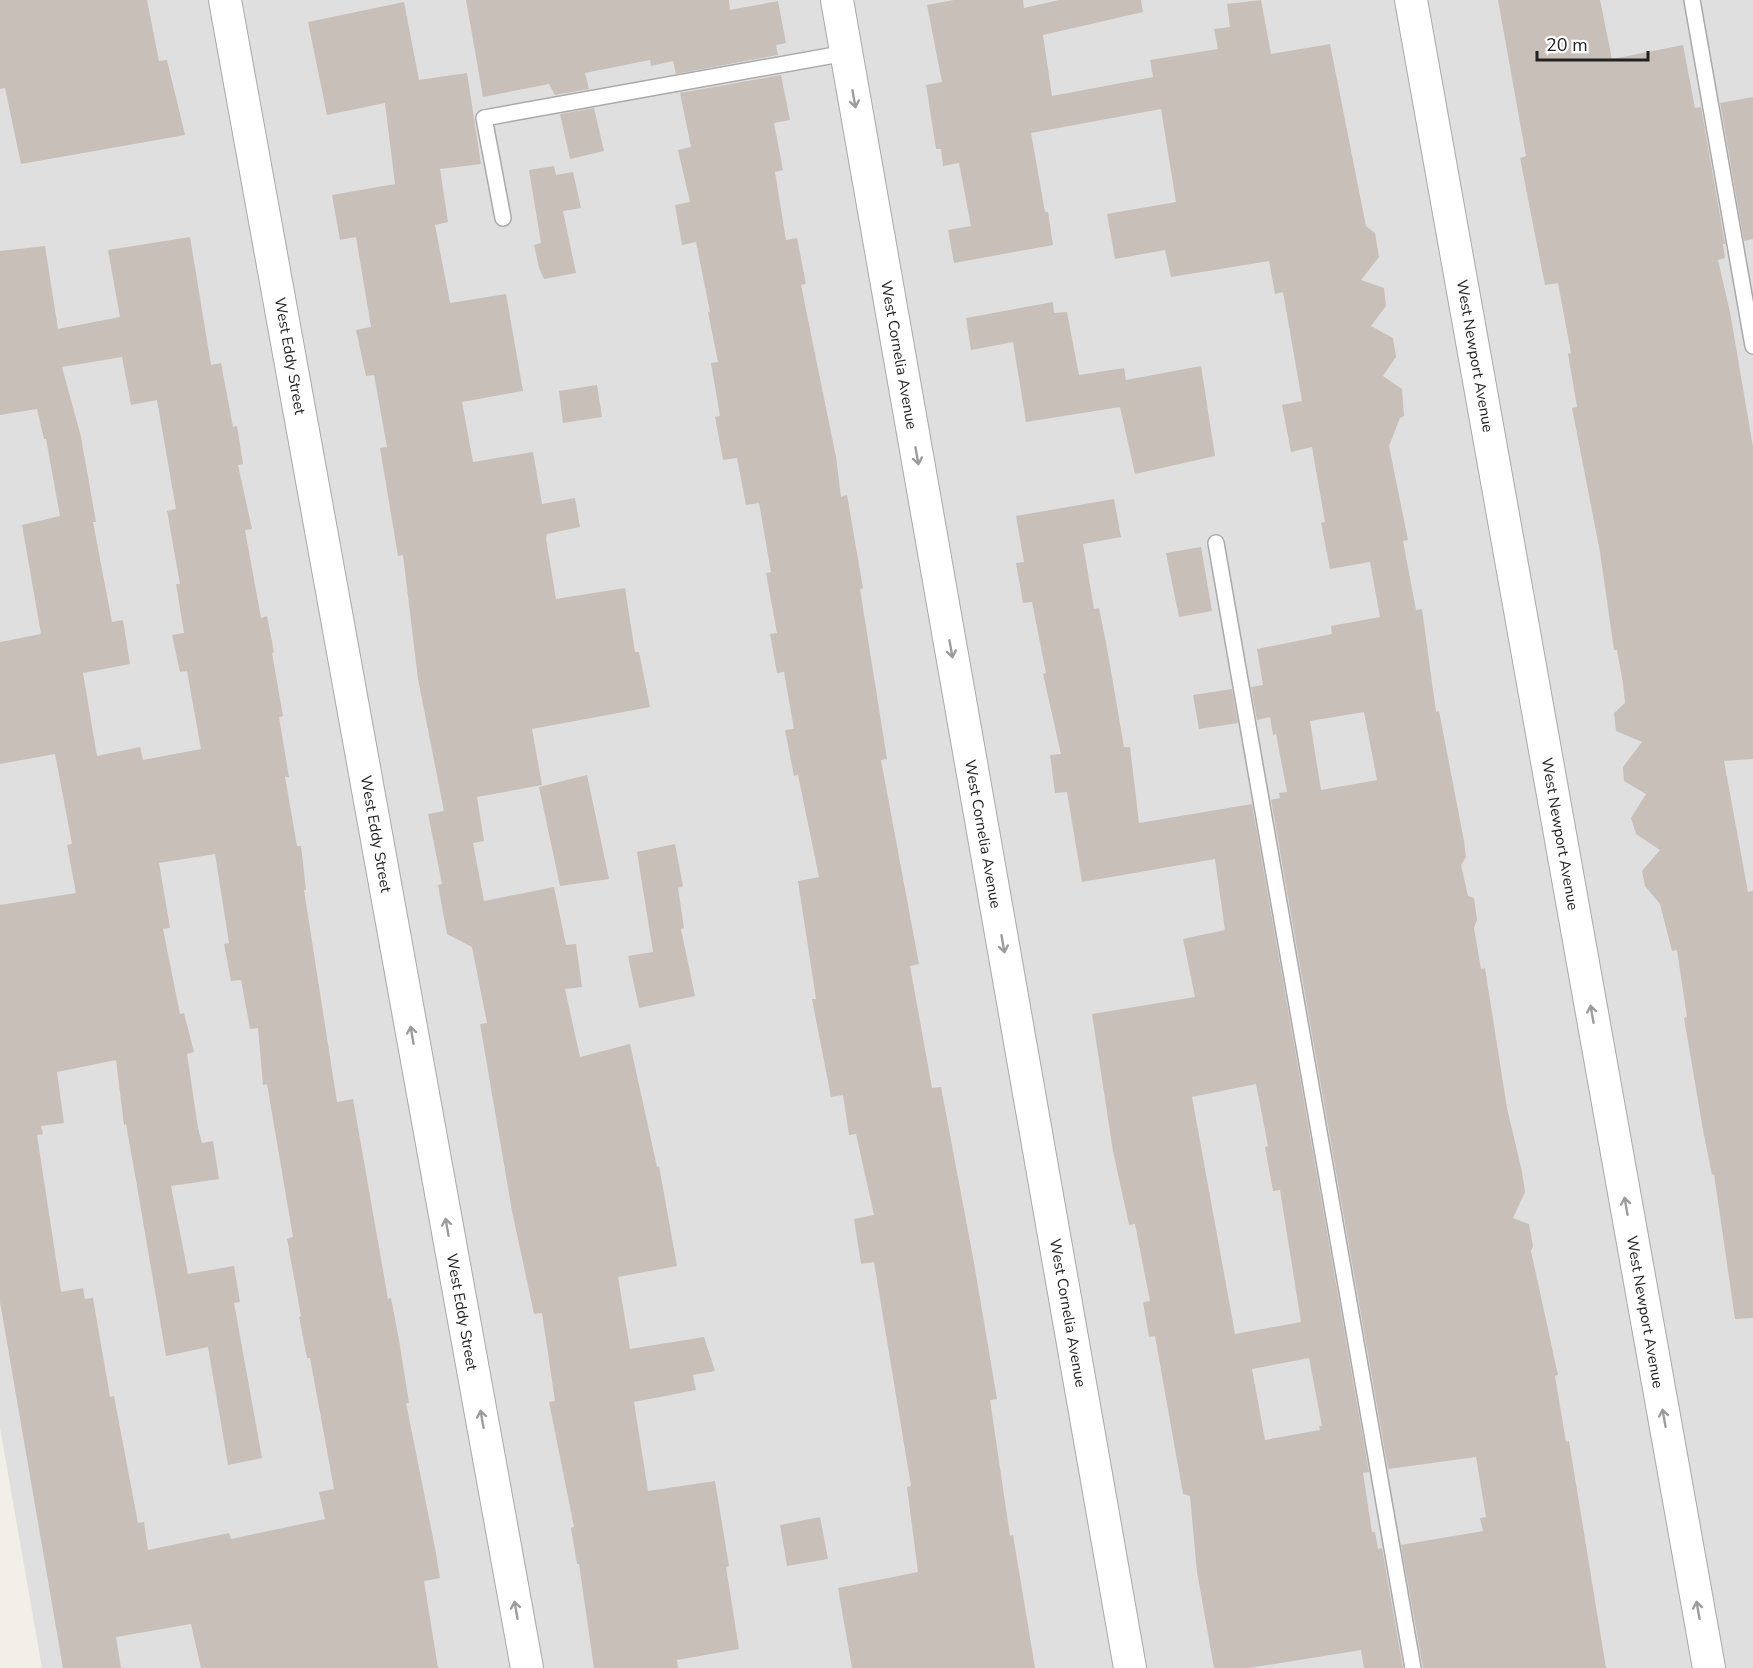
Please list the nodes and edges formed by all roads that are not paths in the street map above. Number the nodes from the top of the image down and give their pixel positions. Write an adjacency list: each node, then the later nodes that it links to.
1 (225, 0): 9 (street, West Eddy Street, one-way to 1)
2 (837, 0): 5 (street, West Cornelia Avenue)
3 (1411, 0): 12 (street, West Newport Avenue, one-way to 3)
4 (1692, 0): 7 (lane)
5 (846, 53): 6 (lane); 10 (street, West Cornelia Avenue, one-way to 10)
6 (503, 218)
7 (1753, 346)
8 (1216, 543): 11 (lane)
9 (527, 1668)
10 (1130, 1668)
11 (1413, 1668)
12 (1709, 1668)

